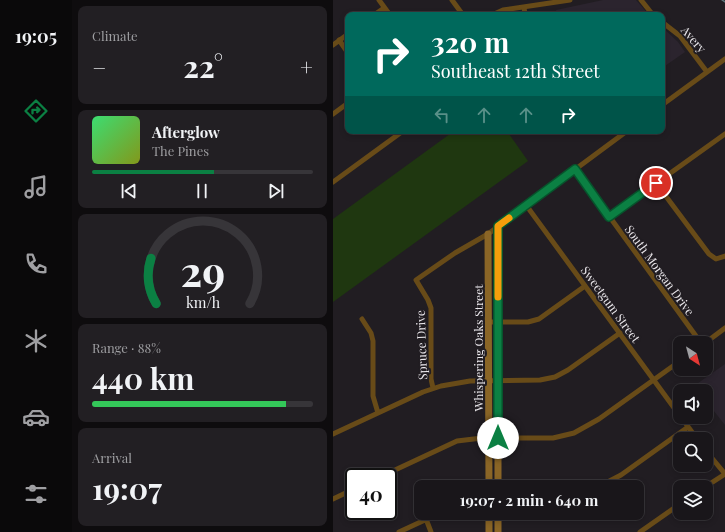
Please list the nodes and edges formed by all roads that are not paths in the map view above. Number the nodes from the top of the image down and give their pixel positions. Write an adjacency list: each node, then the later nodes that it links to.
1 (379, 0): 6 (street)
2 (452, 0): 9 (street)
3 (570, 0): 5 (street)
4 (641, 0): 12 (street)
5 (524, 7): 10 (street); 11 (street)
6 (384, 8): 7 (street); 8 (street)
7 (378, 12)
8 (387, 12)
9 (461, 12)
10 (499, 12)
11 (525, 12)
12 (651, 12)
13 (665, 24): 19 (street, Avery)
14 (345, 36): 15 (street)
15 (339, 40): 16 (street); 17 (street)
16 (333, 45)
17 (345, 49)
18 (725, 59): 19 (street)
19 (707, 72): 20 (street)
20 (665, 103)
21 (345, 105): 22 (street)
22 (333, 114)
23 (399, 134): 27 (street)
24 (623, 134): 26 (street)
25 (725, 134): 28 (street)
26 (575, 169): 29 (street); 30 (street, South Morgan Drive)
27 (333, 182)
28 (656, 183): 30 (street); 33 (street)
29 (526, 205): 31 (street); 34 (street, Sweetgum Street)
30 (609, 217): 40 (street, South Morgan Drive)
31 (498, 226): 32 (street); 37 (street, Whispering Oaks Street)
32 (488, 234): 36 (street, Whispering Oaks Street); 46 (street, Spruce Drive)
33 (725, 256)
34 (585, 286): 37 (street); 39 (street, Sweetgum Street)
35 (361, 319): 48 (street)
36 (489, 322): 37 (street); 44 (street, Whispering Oaks Street)
37 (498, 322): 45 (street, Whispering Oaks Street)
38 (725, 328): 41 (street)
39 (620, 333): 43 (street, Sweetgum Street); 45 (street)
40 (696, 336)
41 (713, 337)
42 (673, 366): 43 (street)
43 (654, 380): 47 (street, Sweetgum Street); 54 (street)
44 (489, 381): 45 (street); 46 (street); 53 (street, Whispering Oaks Street)
45 (498, 381): 54 (street, Whispering Oaks Street)
46 (433, 388): 48 (street)
47 (673, 406)
48 (378, 413): 52 (street)
49 (686, 424): 50 (street, Sweetgum Street)
50 (688, 427): 51 (street, Sweetgum Street); 60 (street)
51 (692, 432)
52 (333, 434)
53 (489, 438): 54 (street); 56 (street); 58 (street, Whispering Oaks Street)
54 (498, 438): 59 (street, Whispering Oaks Street)
55 (713, 459): 57 (street)
56 (397, 469)
57 (725, 474): 61 (street)
58 (489, 480)
59 (498, 480)
60 (612, 480)
61 (713, 482)
62 (345, 493): 63 (street)
63 (333, 499)
64 (673, 509): 73 (street)
65 (424, 520): 69 (street)
66 (426, 520): 70 (street)
67 (489, 520): 71 (street)
68 (498, 520): 72 (street)
69 (399, 532)
70 (431, 532)
71 (489, 532)
72 (498, 532)
73 (640, 532)

